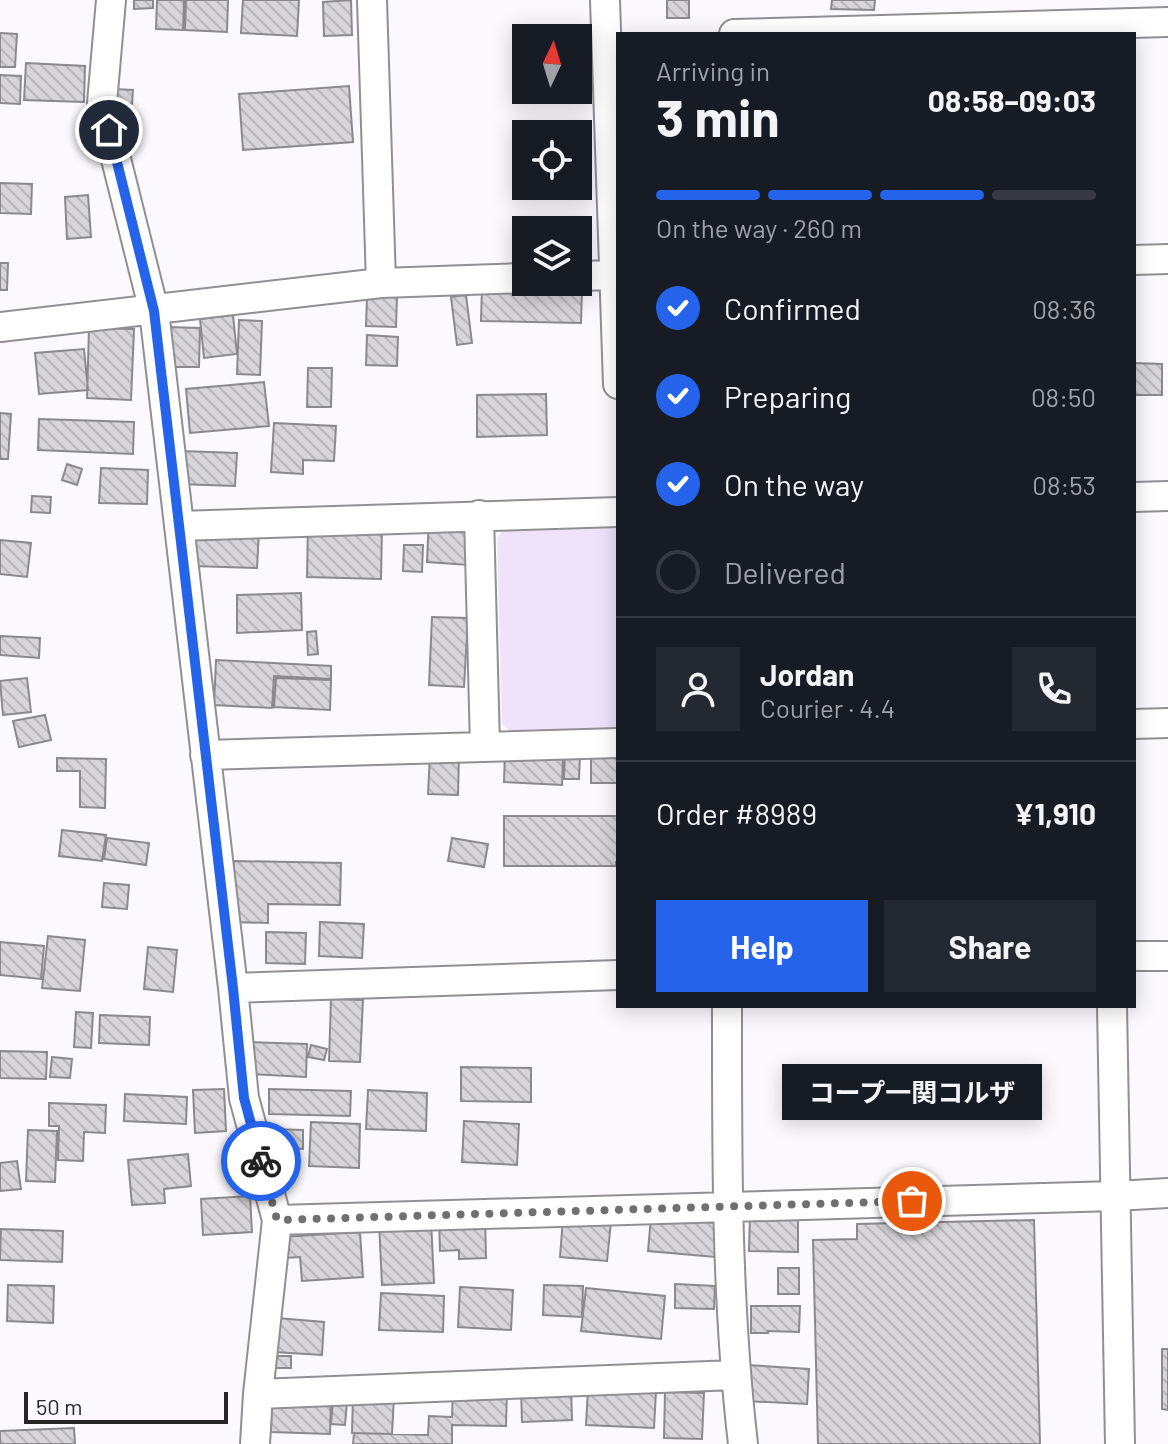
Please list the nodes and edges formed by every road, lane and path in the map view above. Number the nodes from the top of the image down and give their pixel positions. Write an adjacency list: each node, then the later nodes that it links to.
1 (111, 0): 14 (street)
2 (372, 0): 13 (street)
3 (605, 0): 7 (street)
4 (1080, 19): 5 (street); 6 (street)
5 (1168, 22)
6 (780, 32)
7 (612, 37): 10 (street)
8 (1168, 259): 9 (street)
9 (1136, 260)
10 (616, 275): 11 (street); 16 (street)
11 (592, 276)
12 (512, 278): 13 (street)
13 (381, 283): 14 (street)
14 (154, 311): 15 (street); 21 (street)
15 (0, 327)
16 (616, 339)
17 (1168, 496): 18 (street)
18 (1136, 497)
19 (616, 512): 20 (street)
20 (479, 515): 21 (street); 25 (street)
21 (179, 526): 26 (street)
22 (1168, 723): 23 (street)
23 (1136, 724)
24 (616, 743): 25 (street)
25 (485, 746): 26 (street)
26 (205, 755): 30 (street)
27 (1136, 956): 28 (street)
28 (1168, 956)
29 (616, 975): 30 (street)
30 (233, 988): 36 (street)
31 (727, 1008): 35 (street)
32 (1112, 1008): 34 (street)
33 (1168, 1193): 34 (street)
34 (1116, 1196): 35 (street); 41 (street)
35 (727, 1206): 36 (street); 37 (street)
36 (277, 1220): 38 (street)
37 (735, 1375): 38 (street); 40 (street)
38 (258, 1394): 39 (street)
39 (255, 1444)
40 (743, 1444)
41 (1120, 1444)

